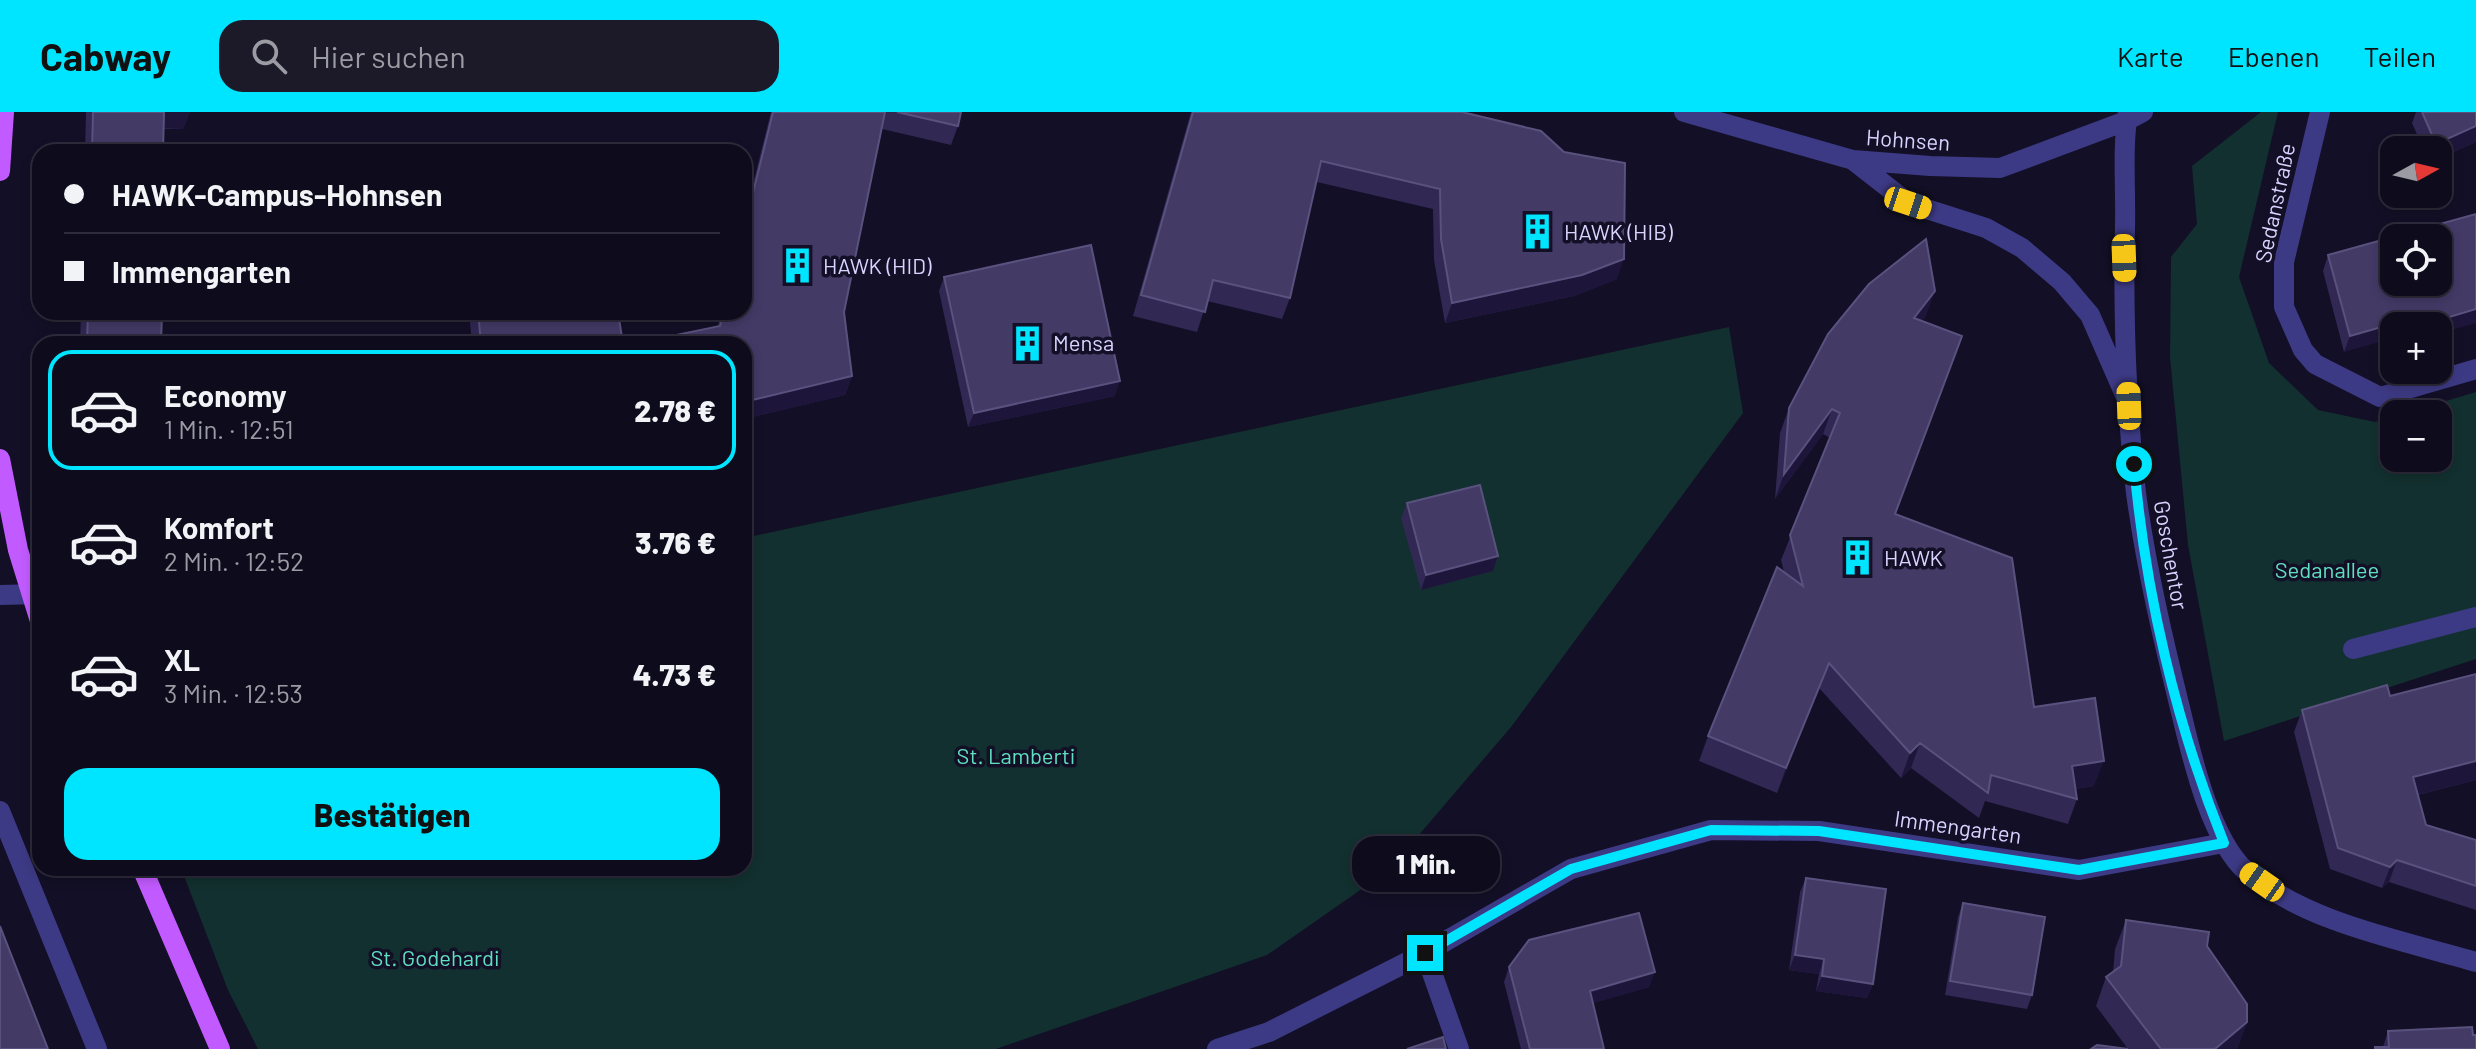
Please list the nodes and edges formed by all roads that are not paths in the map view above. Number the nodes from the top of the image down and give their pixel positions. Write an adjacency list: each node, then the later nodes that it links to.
1 (4, 112): 6 (main road)
2 (1684, 112): 5 (street, Hohnsen)
3 (2320, 112): 7 (street, Sedanstraße)
4 (2132, 115): 5 (street, Hohnsen); 8 (street, Goschentor)
5 (1853, 160): 8 (street)
6 (0, 171)
7 (2476, 369)
8 (2129, 406): 16 (street, Goschentor)
9 (0, 459): 10 (main road)
10 (32, 582)
11 (32, 594): 12 (street)
12 (0, 595)
13 (2476, 617): 14 (street)
14 (2353, 649)
15 (0, 811): 20 (street)
16 (2224, 843): 18 (street, Immengarten); 19 (street)
17 (145, 876): 21 (main road)
18 (1425, 953): 22 (street, Immengarten); 23 (street)
19 (2476, 962)
20 (97, 1049)
21 (220, 1049)
22 (1217, 1049)
23 (1459, 1049)

